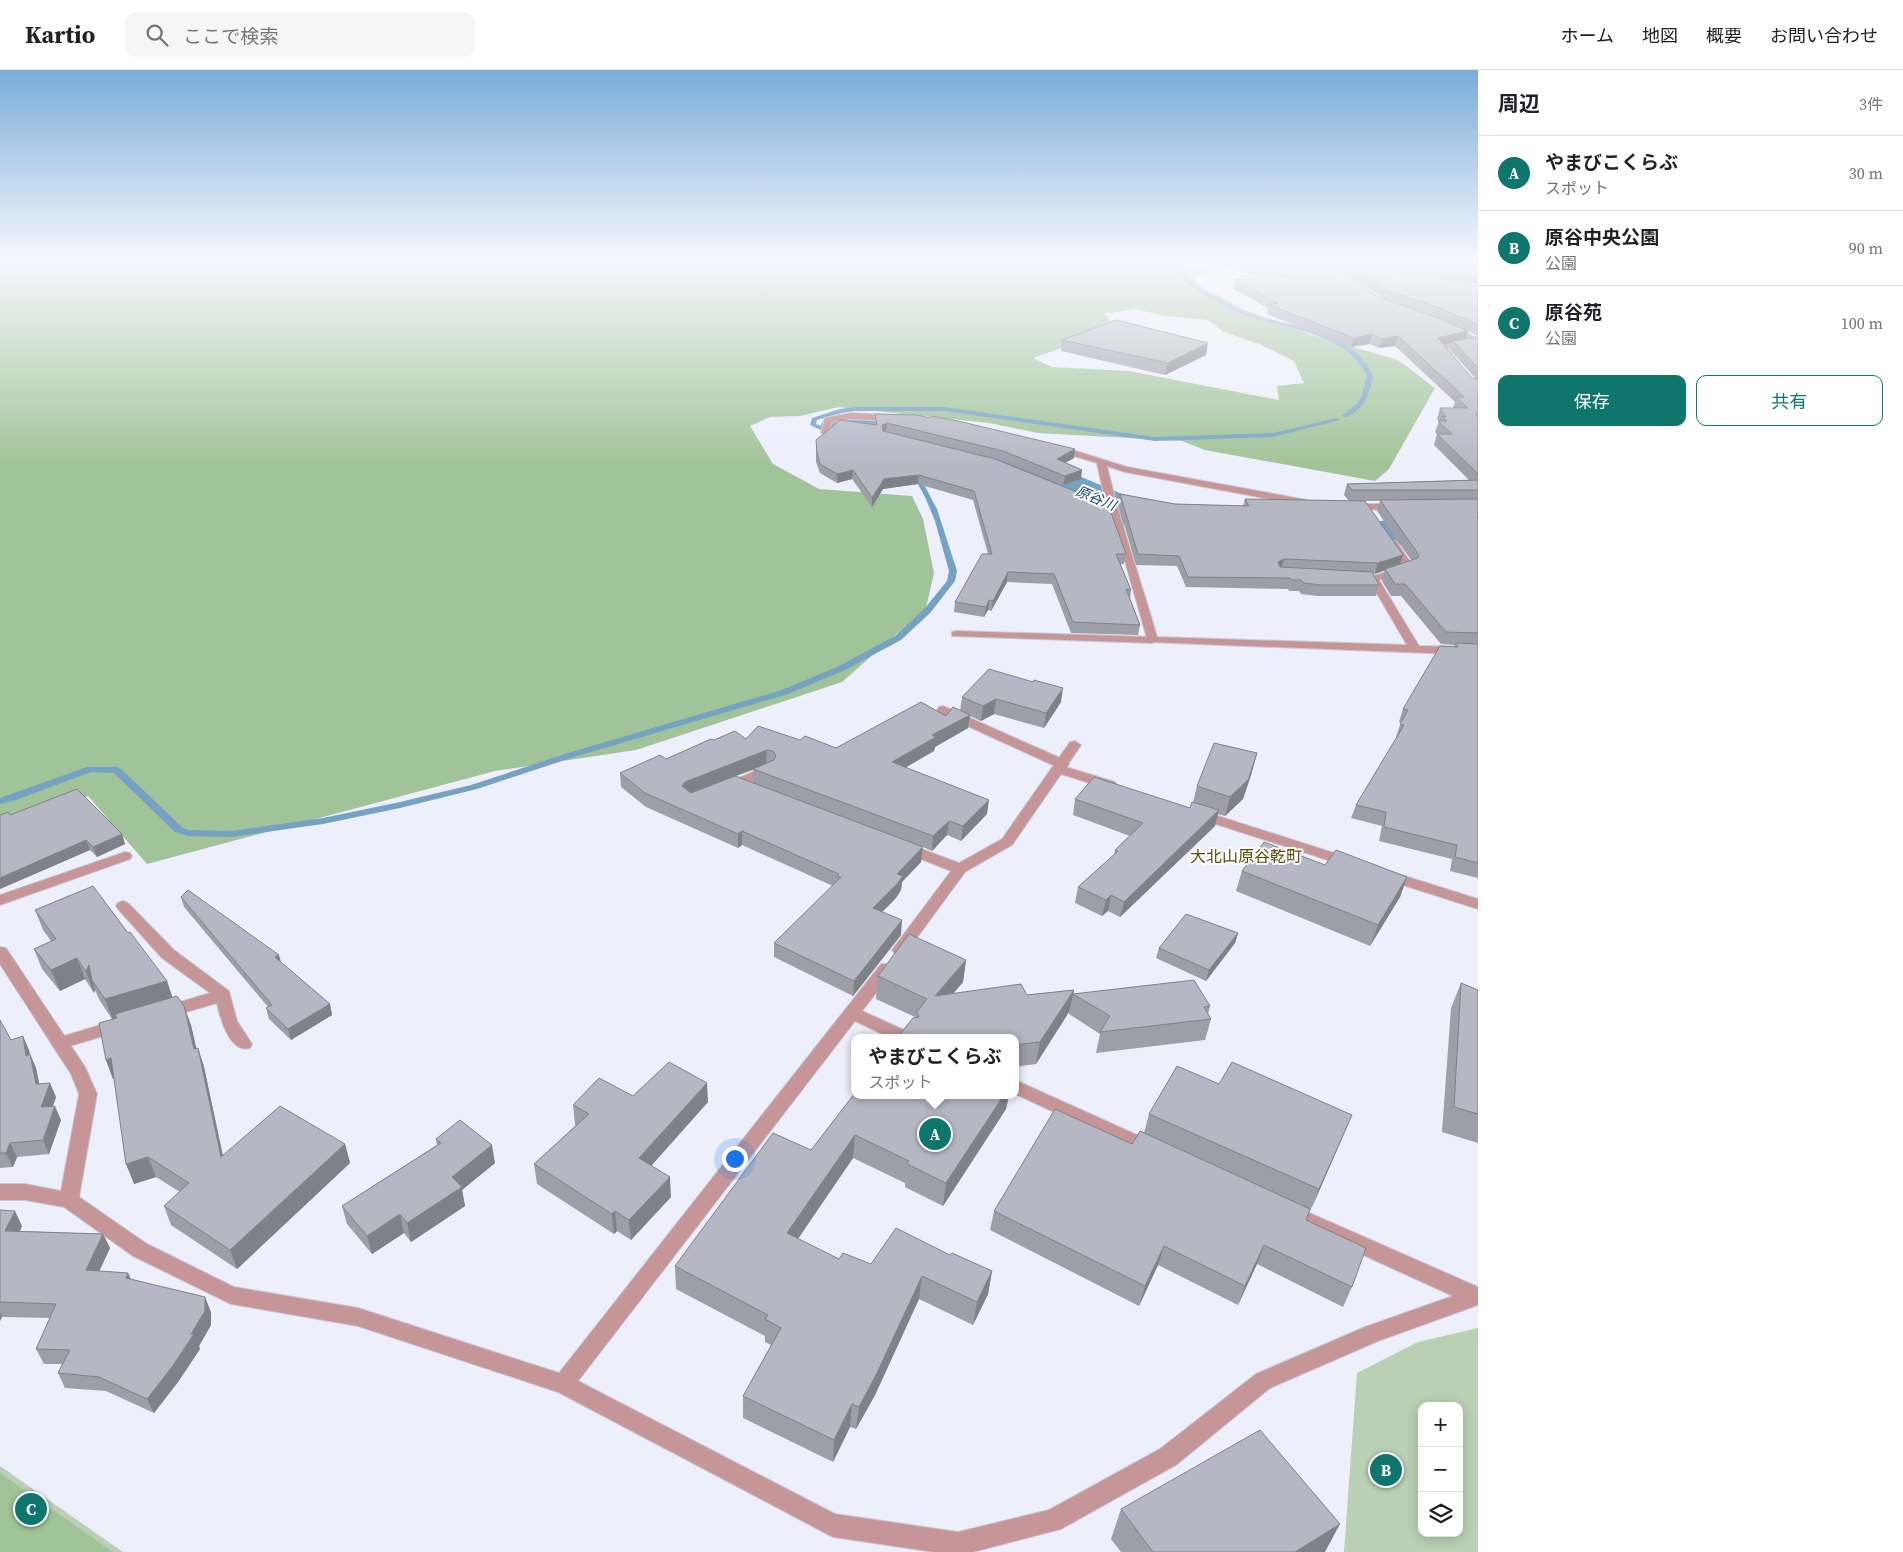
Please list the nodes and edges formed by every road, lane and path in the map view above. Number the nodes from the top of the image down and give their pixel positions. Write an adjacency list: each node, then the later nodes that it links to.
1 (1452, 329): 2 (street)
2 (1478, 341): 3 (street)
3 (1454, 362)
4 (897, 418): 5 (street)
5 (825, 433)
6 (1044, 444): 7 (street)
7 (1101, 461): 8 (street); 13 (street)
8 (1313, 504)
9 (1340, 506): 12 (street)
10 (1407, 506): 12 (street)
11 (1098, 507): 13 (street)
12 (1367, 507): 14 (street)
13 (1113, 514): 17 (street)
14 (1378, 522)
15 (1388, 537): 18 (street)
16 (956, 634): 17 (lane)
17 (1152, 640): 18 (street)
18 (1415, 648): 19 (street)
19 (1478, 651)
20 (943, 710): 22 (street)
21 (1075, 744): 22 (street)
22 (1060, 766): 25 (street); 31 (street)
23 (767, 770): 24 (lane)
24 (737, 784): 26 (lane); 27 (street)
25 (1123, 790)
26 (718, 791)
27 (755, 791)
28 (1189, 811): 33 (street)
29 (895, 844): 31 (street)
30 (124, 856): 32 (street)
31 (960, 869): 37 (street)
32 (0, 900)
33 (1478, 904)
34 (123, 906): 36 (street)
35 (0, 952): 41 (street)
36 (223, 995): 38 (street); 42 (street)
37 (854, 1014): 40 (street); 49 (street)
38 (151, 1016)
39 (132, 1022): 41 (street)
40 (898, 1034)
41 (60, 1043): 46 (street)
42 (244, 1044)
43 (1019, 1089): 44 (street)
44 (1168, 1157)
45 (0, 1192): 46 (street)
46 (69, 1200): 49 (street)
47 (1276, 1206): 48 (street)
48 (1476, 1296): 49 (street)
49 (563, 1384)

